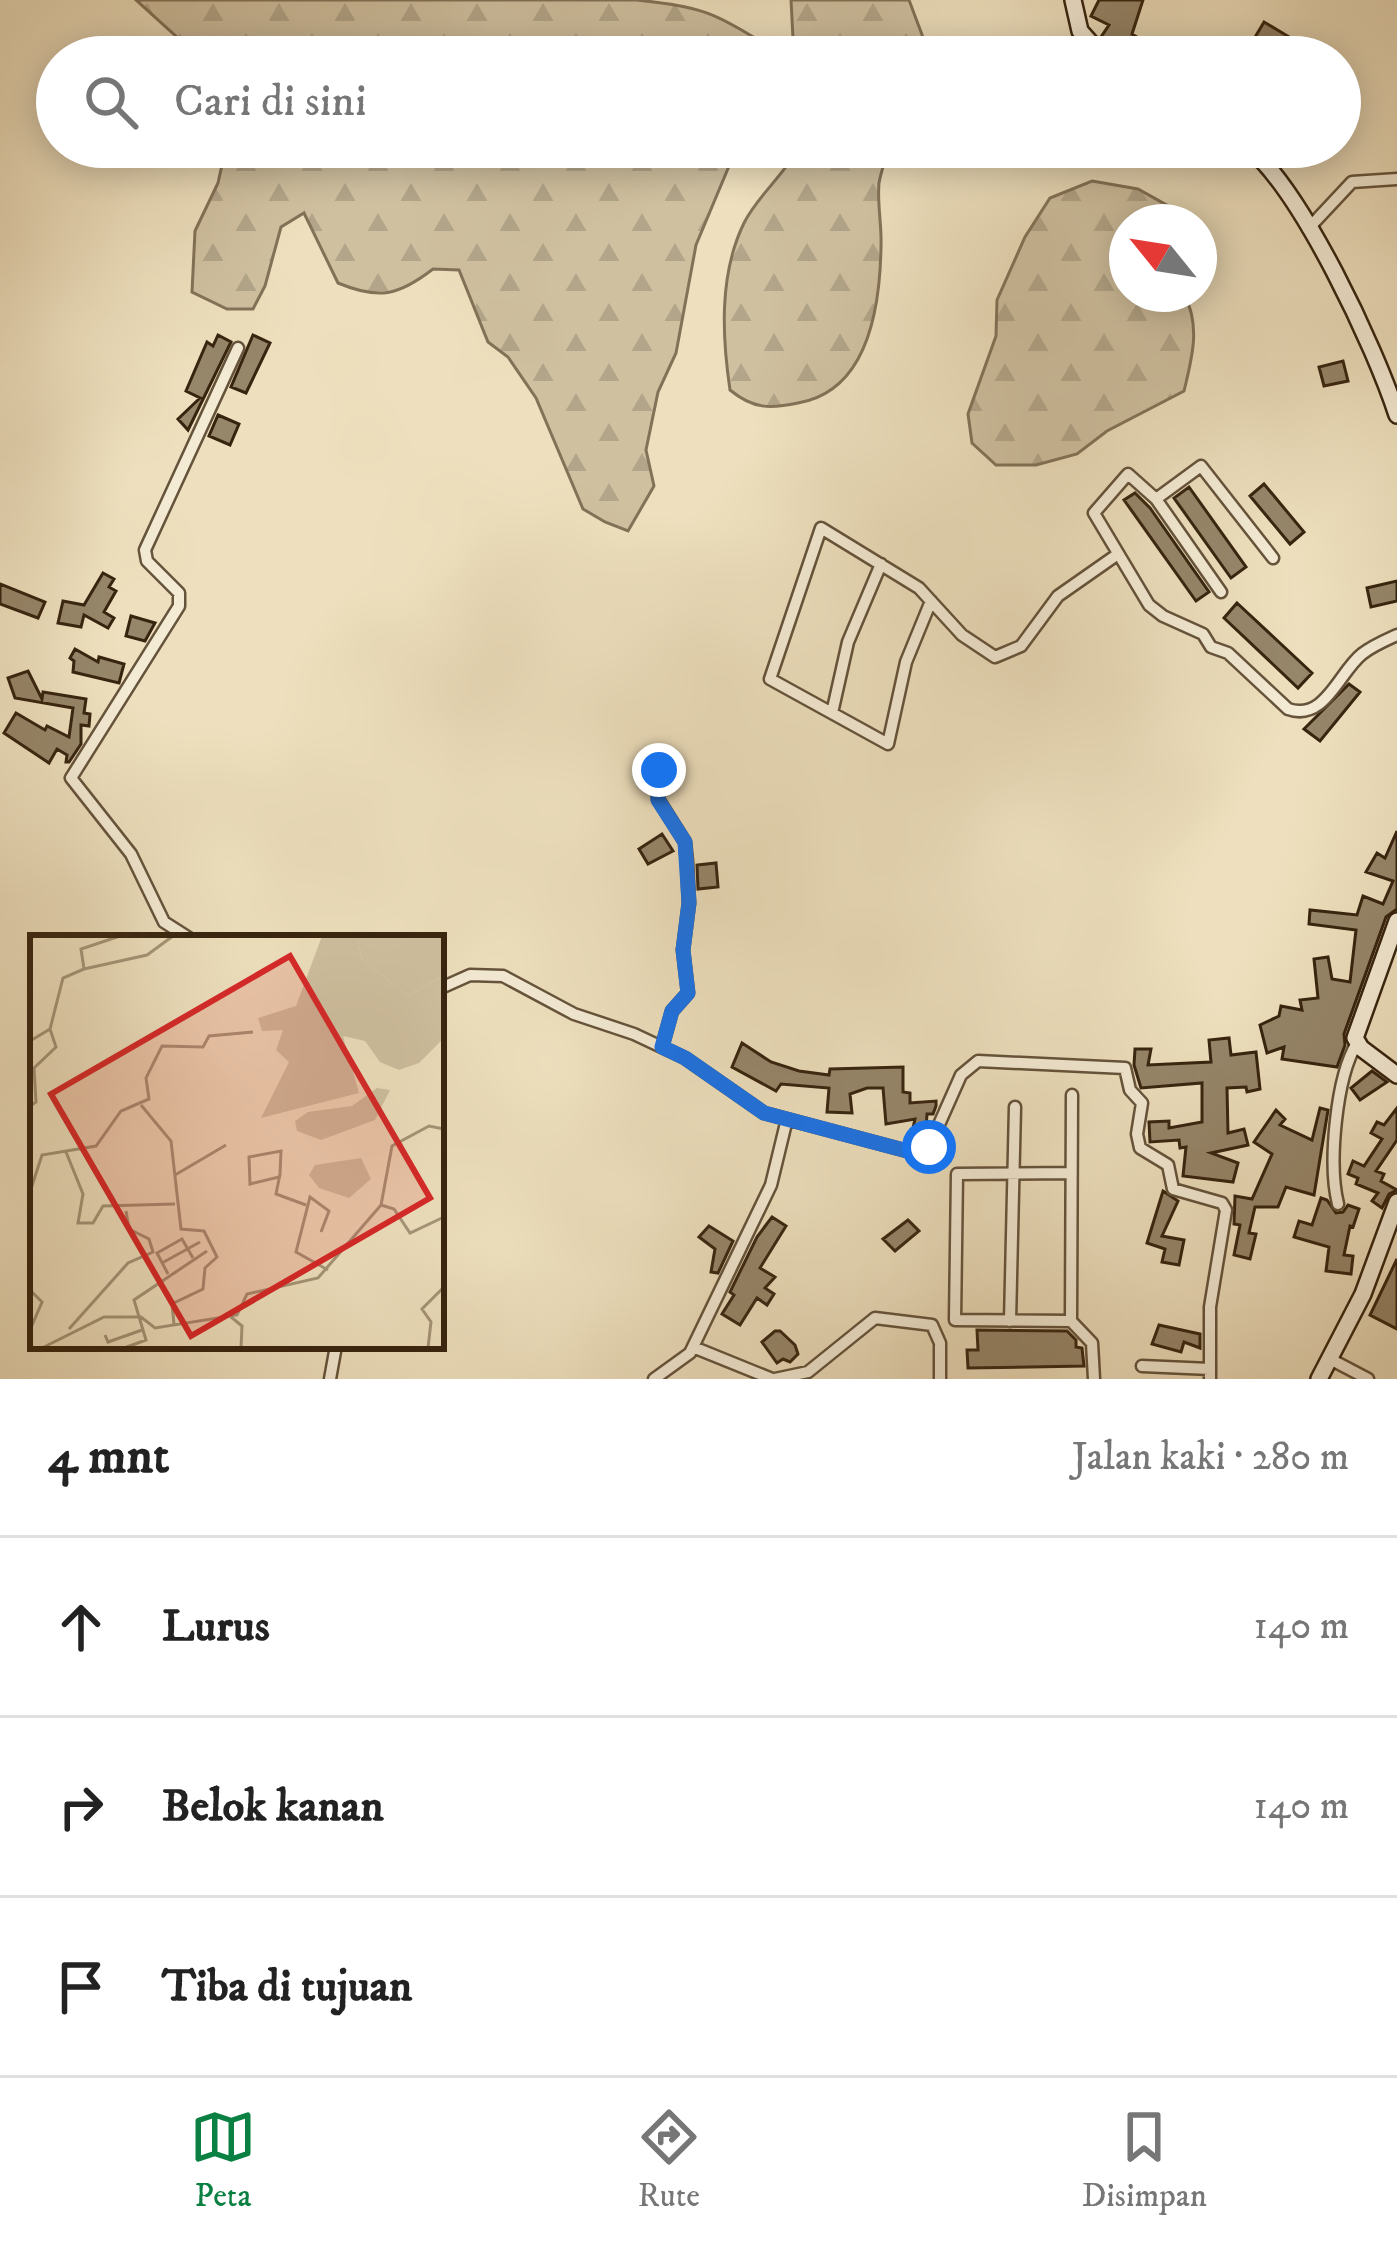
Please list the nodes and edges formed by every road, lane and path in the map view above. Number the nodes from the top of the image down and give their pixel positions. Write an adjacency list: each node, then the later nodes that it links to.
1 (1073, 0): 2 (street)
2 (1084, 36)
3 (1266, 168): 5 (street)
4 (1397, 179): 5 (street)
5 (1308, 229): 7 (street)
6 (238, 348): 18 (street)
7 (1397, 415)
8 (1156, 499): 9 (street); 10 (street); 12 (street)
9 (1118, 554): 13 (street); 14 (street)
10 (1274, 558)
11 (881, 564): 13 (street); 15 (street); 15 (street)
12 (1221, 592)
13 (931, 601): 15 (street)
14 (1397, 635)
15 (832, 713)
16 (660, 751): 21 (street)
17 (1397, 921): 20 (street)
18 (185, 935)
19 (444, 987): 21 (street)
20 (1357, 1043): 22 (street); 29 (street)
21 (662, 1047): 25 (street)
22 (1397, 1075)
23 (1072, 1095): 27 (street)
24 (1015, 1107): 26 (street)
25 (787, 1119): 32 (street); 36 (street)
26 (1015, 1173): 27 (street); 30 (street); 30 (street)
27 (1071, 1173): 31 (street)
28 (1397, 1202): 34 (street)
29 (1338, 1204)
30 (1010, 1321): 31 (street)
31 (1071, 1321): 41 (street)
32 (693, 1347): 38 (street); 39 (street)
33 (335, 1349): 37 (street)
34 (1330, 1359): 42 (street); 43 (street)
35 (1142, 1366): 36 (street)
36 (1210, 1374)
37 (330, 1379)
38 (655, 1379)
39 (774, 1379): 40 (street)
40 (940, 1379)
41 (1094, 1379)
42 (1319, 1379)
43 (1368, 1379)

